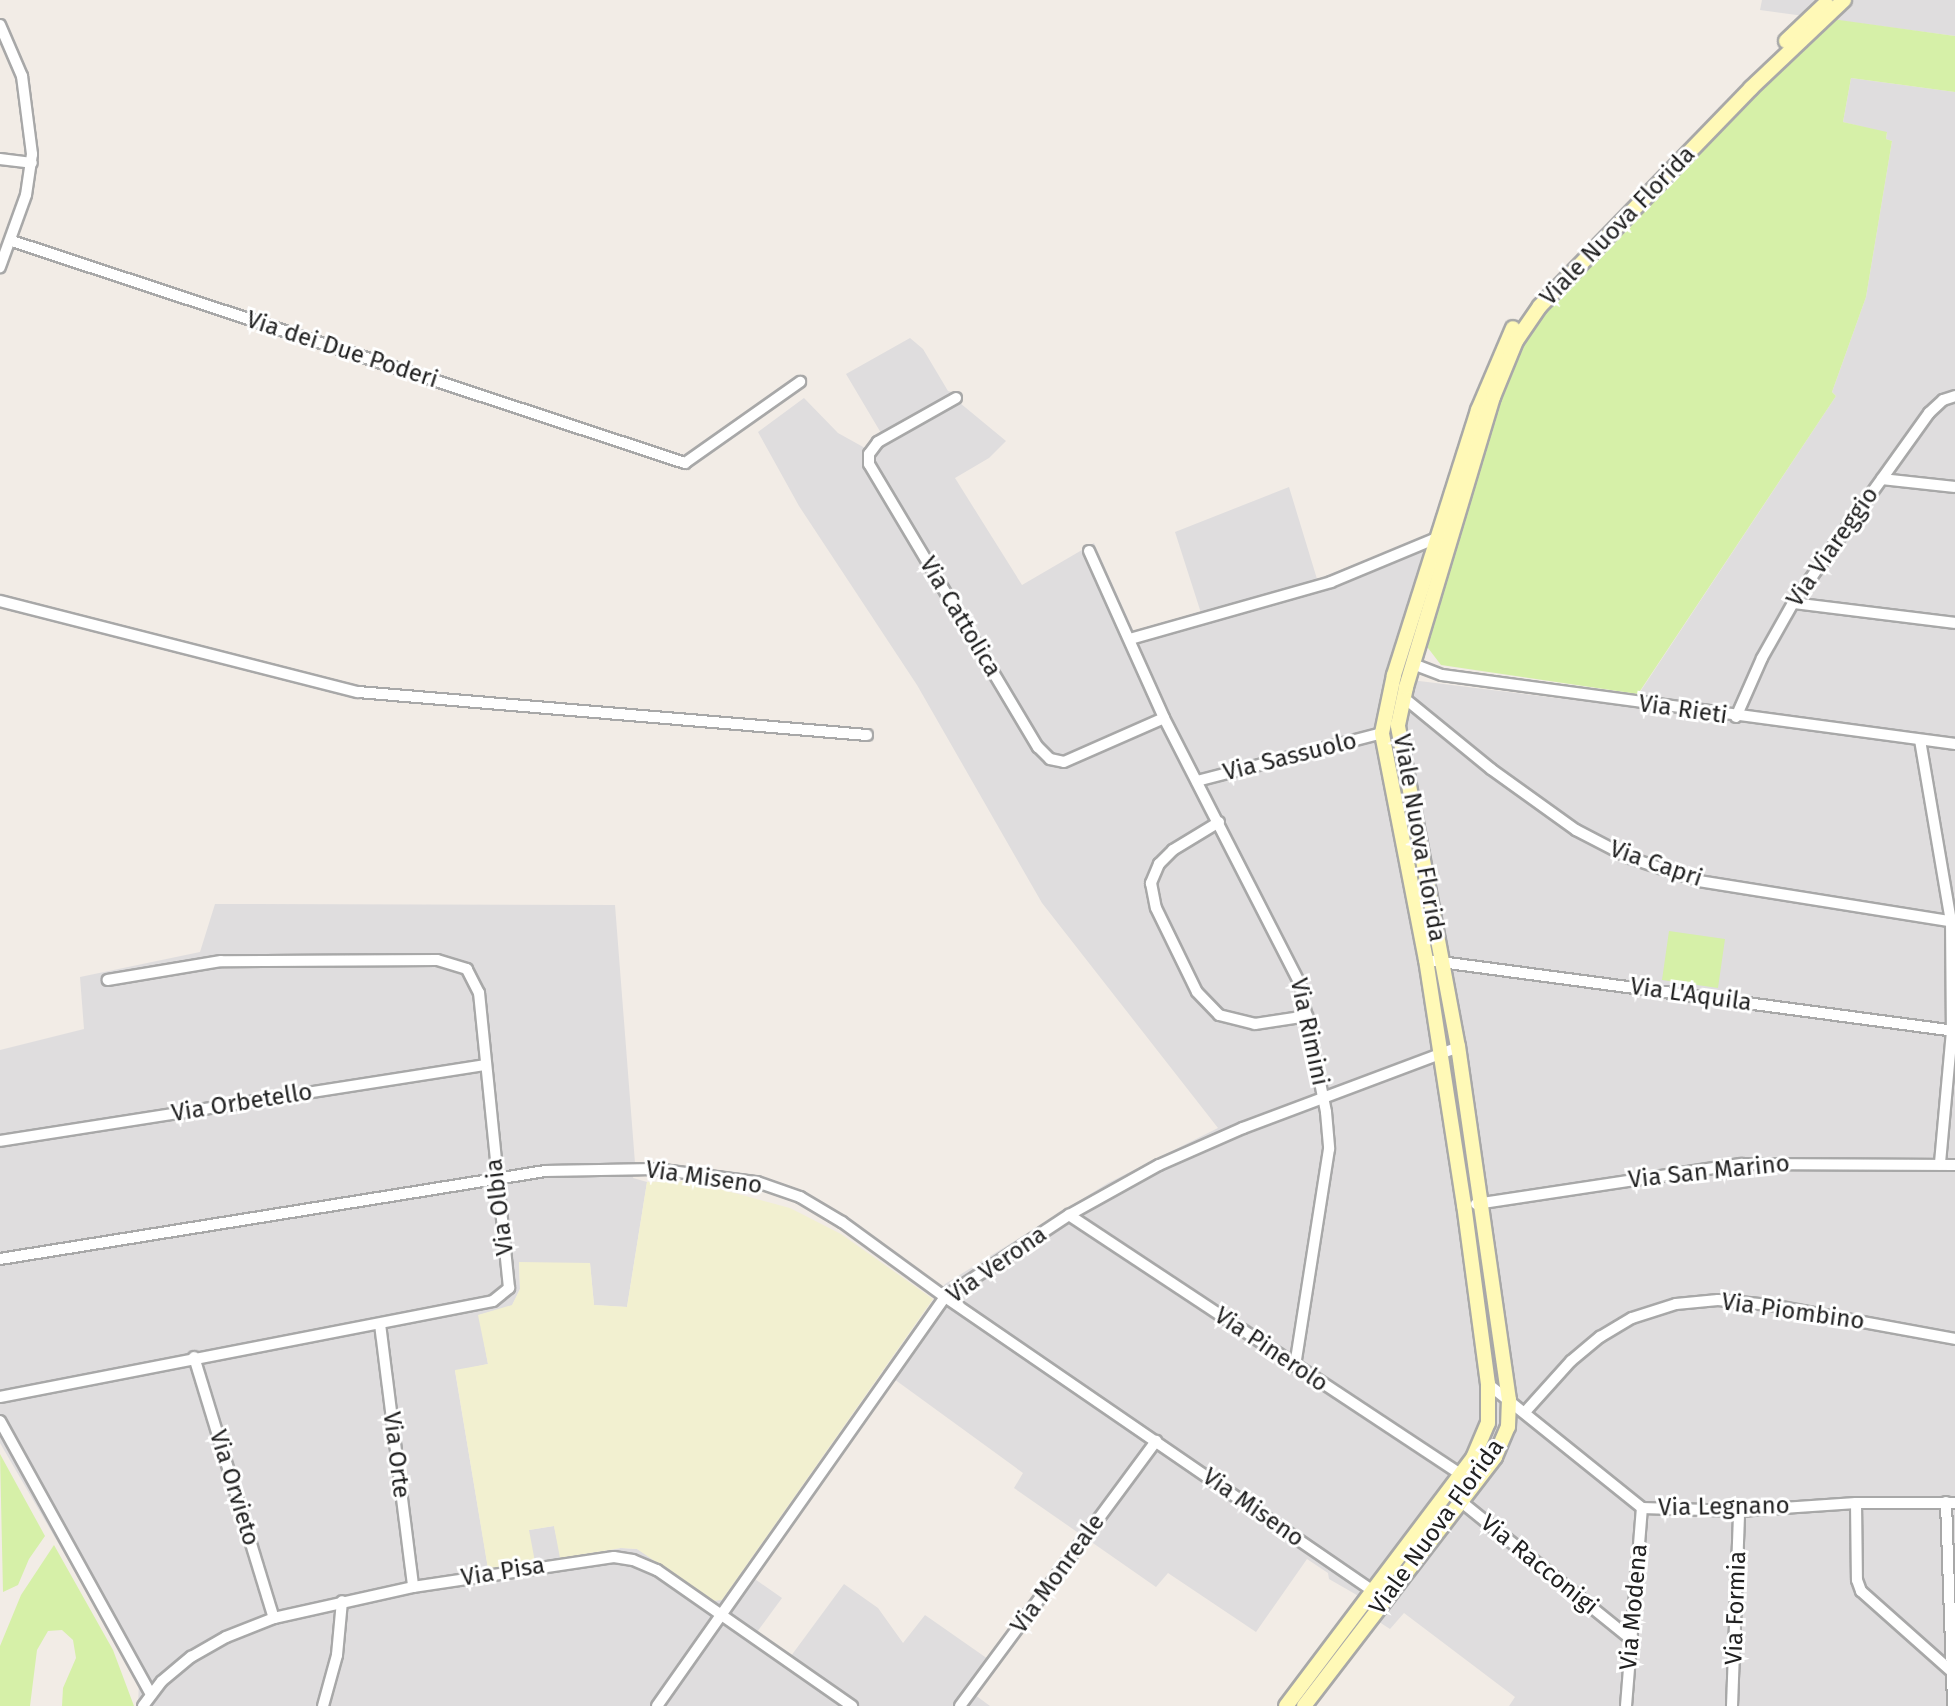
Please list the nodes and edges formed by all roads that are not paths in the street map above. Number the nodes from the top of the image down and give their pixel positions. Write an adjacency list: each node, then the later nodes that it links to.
1 (1835, 2): 12 (street, Viale Nuova Florida); 13 (street, Viale Nuova Florida)
2 (0, 25): 4 (street)
3 (0, 159): 4 (street)
4 (32, 163): 5 (street)
5 (12, 241): 6 (street); 7 (street, Via dei Due Poderi)
6 (0, 267)
7 (800, 382)
8 (1955, 396): 10 (street, Via Viareggio)
9 (956, 398): 22 (street, Via Cattolica)
10 (1882, 479): 11 (street); 16 (street, Via Viareggio)
11 (1955, 487)
12 (1455, 531): 13 (street); 19 (street, Viale Nuova Florida)
13 (1437, 538): 18 (street); 23 (street, Viale Nuova Florida)
14 (1089, 551): 18 (street, Via Rimini)
15 (0, 601): 24 (street)
16 (1793, 603): 17 (street); 21 (street, Via Viareggio)
17 (1955, 623)
18 (1130, 639): 22 (street, Via Rimini)
19 (1413, 664): 20 (street, Viale Nuova Florida); 21 (street, Via Rieti)
20 (1403, 697): 29 (street, Via Capri); 31 (street, Viale Nuova Florida)
21 (1736, 717): 25 (street, Via Rieti)
22 (1164, 718): 27 (street, Via Rimini)
23 (1382, 733): 27 (street, Via Sassuolo); 30 (street, Viale Nuova Florida)
24 (867, 735)
25 (1920, 740): 26 (street, Via Rieti); 29 (street)
26 (1955, 744)
27 (1197, 781): 28 (street, Via Rimini)
28 (1219, 822): 33 (street, Via Rimini); 33 (street)
29 (1953, 922): 34 (street)
30 (1426, 960): 31 (street, Via L'Aquila); 36 (street, Viale Nuova Florida)
31 (1442, 962): 34 (street, Via L'Aquila); 35 (street, Viale Nuova Florida)
32 (108, 980): 37 (street, Via Olbia)
33 (1307, 1016): 38 (street, Via Rimini)
34 (1954, 1031): 40 (street)
35 (1458, 1047): 36 (street, Via Verona); 43 (street, Viale Nuova Florida)
36 (1441, 1054): 38 (street, Via Verona); 44 (street, Viale Nuova Florida)
37 (484, 1065): 39 (street, Via Orbetello); 42 (street, Via Olbia)
38 (1323, 1097): 45 (street, Via Verona); 51 (street, Via Rimini)
39 (0, 1141)
40 (1940, 1164): 41 (street, Via San Marino); 43 (street, Via San Marino)
41 (1955, 1165)
42 (496, 1177): 46 (street, Via Miseno); 47 (street, Via Miseno); 48 (street, Via Olbia)
43 (1482, 1203): 44 (street, Via San Marino); 54 (street, Viale Nuova Florida)
44 (1464, 1205): 52 (street, Viale Nuova Florida)
45 (1069, 1215): 47 (street, Via Verona); 51 (street, Via Pinerolo)
46 (0, 1259)
47 (945, 1297): 57 (street, Via Miseno); 70 (street, Via Verona)
48 (380, 1324): 50 (street, Via Olbia); 67 (street, Via Orte)
49 (1955, 1339): 55 (street, Via Piombino)
50 (194, 1357): 53 (street, Via Olbia); 71 (street, Via Orvieto)
51 (1295, 1366): 58 (street, Via Pinerolo)
52 (1488, 1384): 54 (street, Via Legnano); 58 (street, Viale Nuova Florida)
53 (0, 1397)
54 (1509, 1400): 55 (street, Via Legnano); 59 (street, Viale Nuova Florida)
55 (1525, 1412): 64 (street, Via Legnano)
56 (0, 1421): 74 (street)
57 (1156, 1441): 68 (street, Via Miseno); 79 (street, Via Monreale)
58 (1460, 1474): 59 (street, Via Pinerolo); 60 (street, Viale Nuova Florida)
59 (1474, 1483): 61 (street, Viale Nuova Florida)
60 (1448, 1491): 61 (street, Via Racconigi); 68 (street, Viale Nuova Florida)
61 (1460, 1501): 68 (street, Viale Nuova Florida); 72 (street, Via Racconigi)
62 (1856, 1503): 63 (street, Via Legnano); 65 (street, Via Legnano); 73 (street)
63 (1950, 1503): 66 (street)
64 (1642, 1508): 65 (street, Via Legnano); 72 (street, Via Modena)
65 (1739, 1511): 83 (street, Via Formia)
66 (1952, 1555): 73 (street)
67 (413, 1587): 69 (street, Via Pisa); 70 (street, Via Pisa)
68 (1379, 1595): 80 (street, Viale Nuova Florida); 81 (street, Viale Nuova Florida)
69 (342, 1601): 71 (street, Via Pisa); 76 (street)
70 (721, 1613): 77 (street, Via Verona); 78 (street, Via Pisa)
71 (274, 1618): 74 (street, Via Pisa)
72 (1631, 1639): 82 (street, Via Modena)
73 (1951, 1671): 84 (street)
74 (151, 1694): 75 (street, Via Pisa)
75 (143, 1706)
76 (323, 1706)
77 (657, 1706)
78 (852, 1706)
79 (960, 1706)
80 (1286, 1706)
81 (1304, 1706)
82 (1626, 1706)
83 (1732, 1706)
84 (1953, 1706)

